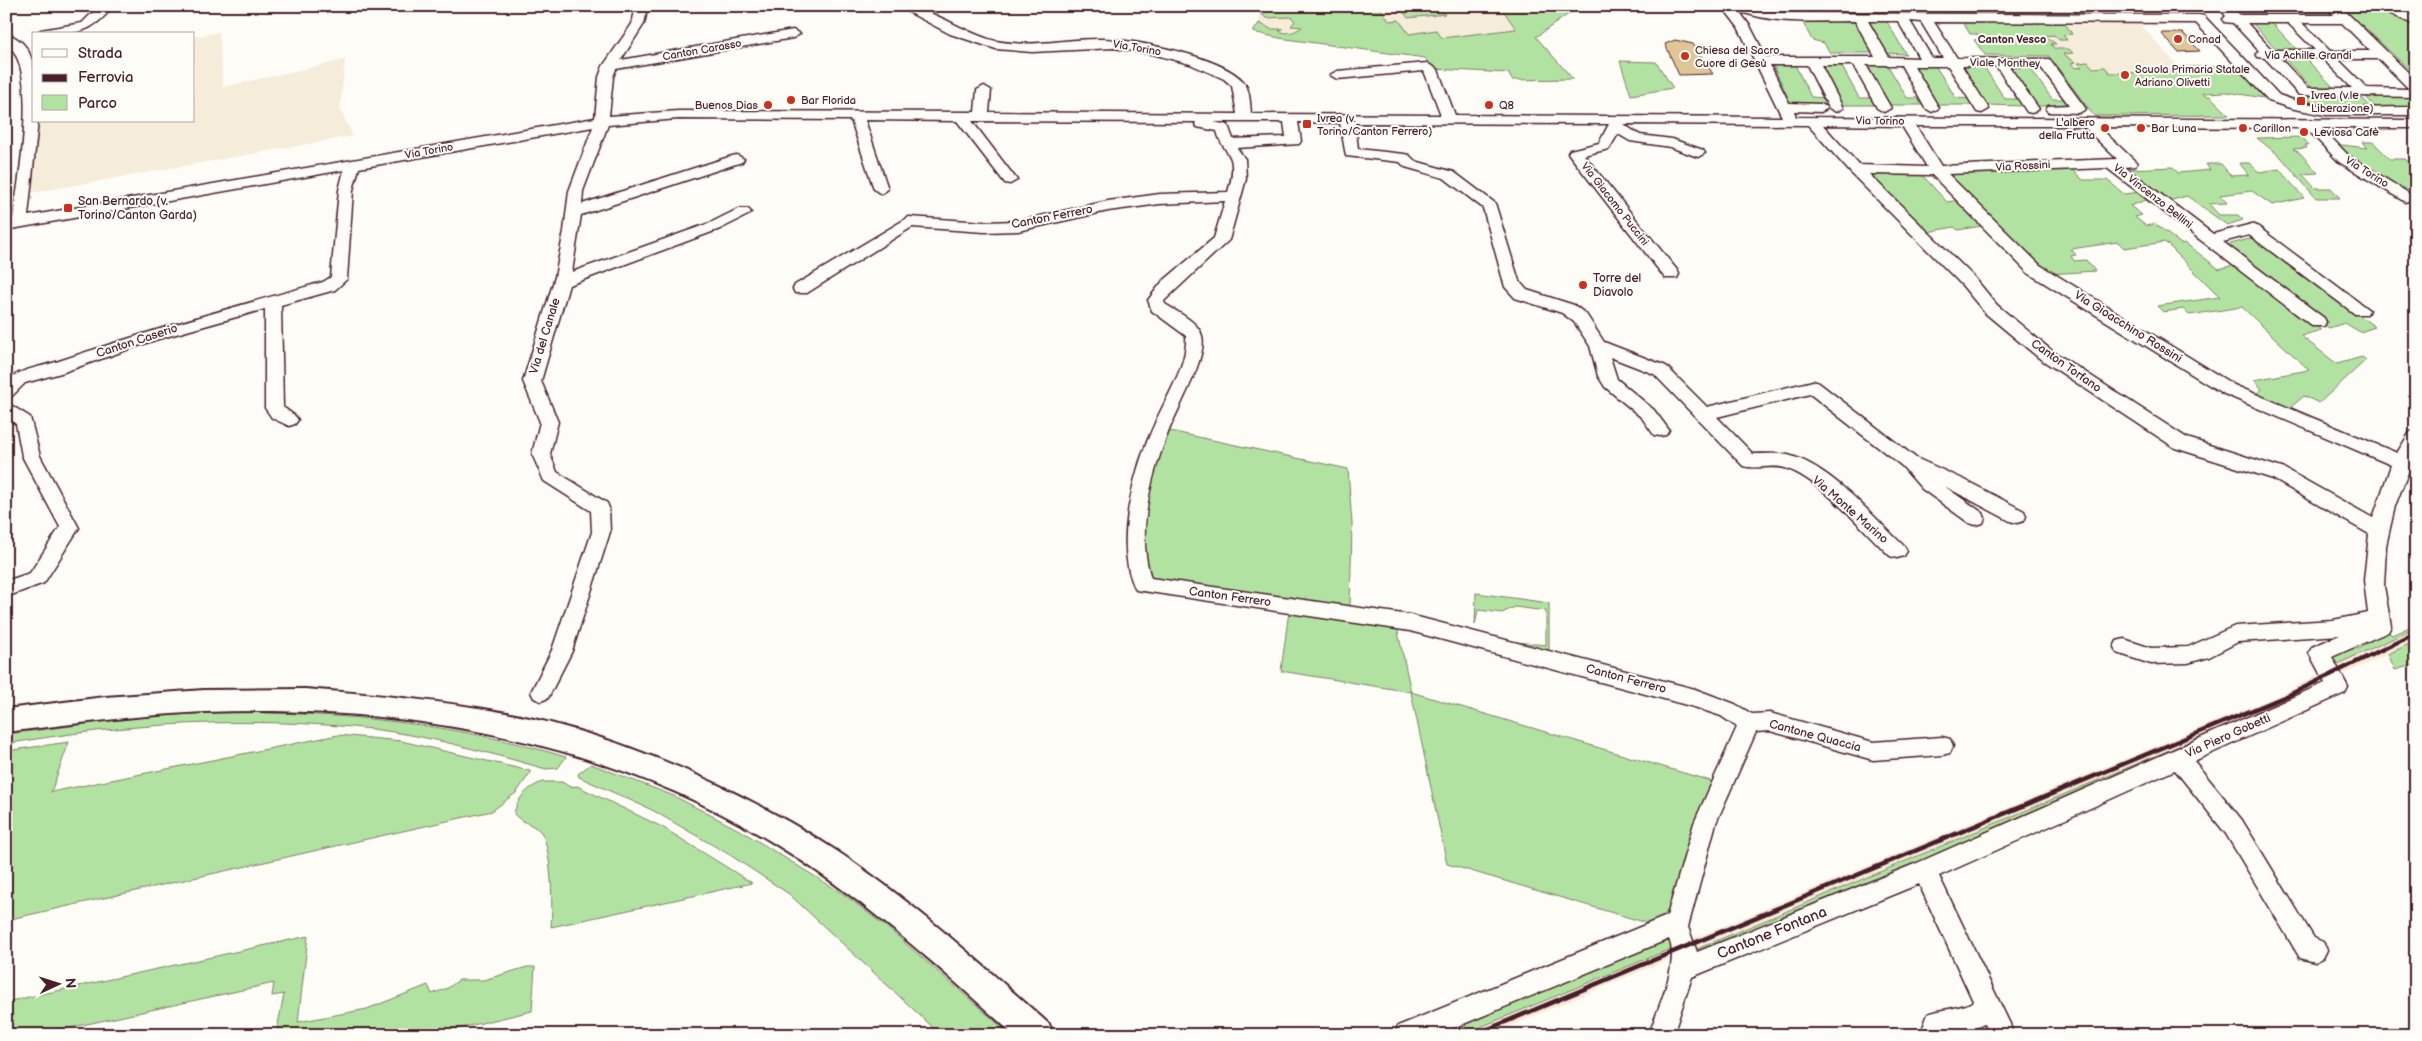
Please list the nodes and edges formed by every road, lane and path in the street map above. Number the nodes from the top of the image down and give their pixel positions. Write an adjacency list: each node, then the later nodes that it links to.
1 (107, 6): 23 (street)
2 (642, 6): 39 (street)
3 (903, 6): 58 (street, Via Torino)
4 (1728, 6): 22 (street)
5 (1737, 6): 11 (street)
6 (1959, 6): 15 (street)
7 (2141, 6): 16 (street)
8 (2224, 6): 18 (street)
9 (2332, 6): 20 (street)
10 (2394, 10): 21 (street)
11 (1759, 11): 12 (street); 22 (street)
12 (1859, 17): 13 (street); 34 (street)
13 (1902, 18): 14 (street); 36 (street)
14 (1925, 18): 15 (street); 37 (street)
15 (1967, 18): 16 (street)
16 (2157, 19): 17 (street); 27 (street)
17 (2199, 19): 18 (street); 27 (street)
18 (2236, 19): 19 (street); 28 (street)
19 (2291, 19): 20 (street); 29 (street)
20 (2345, 19): 30 (street)
21 (2416, 22)
22 (1744, 26): 31 (street)
23 (52, 32)
24 (794, 34): 39 (street, Canton Carasso)
25 (32, 35): 26 (street)
26 (9, 39): 84 (street)
27 (2231, 51): 28 (street, Via Achille Grandi); 52 (street)
28 (2269, 54): 29 (street, Via Achille Grandi); 43 (street)
29 (2326, 54): 30 (street, Via Achille Grandi); 43 (street)
30 (2382, 55): 41 (street)
31 (1762, 61): 32 (street, Viale Monthey); 45 (street)
32 (1812, 61): 33 (street, Viale Monthey); 46 (street)
33 (1857, 61): 34 (street, Viale Monthey); 47 (street)
34 (1884, 61): 35 (street, Viale Monthey)
35 (1905, 62): 36 (street, Viale Monthey); 48 (street)
36 (1928, 62): 37 (street, Viale Monthey)
37 (1952, 62): 38 (street, Viale Monthey); 49 (street)
38 (2000, 62): 50 (street); 51 (street, Viale Monthey)
39 (610, 66): 63 (street)
40 (1336, 75): 61 (street)
41 (2416, 88)
42 (984, 90): 55 (street)
43 (2364, 93): 44 (street)
44 (2416, 93)
45 (1784, 107): 46 (street, Viale Monthey); 62 (street)
46 (1836, 108): 47 (street, Viale Monthey)
47 (1884, 108): 48 (street, Viale Monthey)
48 (1932, 108): 49 (street, Viale Monthey)
49 (1982, 109): 50 (street, Viale Monthey)
50 (2032, 109): 51 (street, Viale Monthey)
51 (2061, 109): 66 (street)
52 (2409, 111): 56 (street)
53 (856, 115): 54 (street, Via Torino); 63 (street, Via Torino); 79 (street)
54 (961, 116): 55 (street, Via Torino); 78 (street)
55 (982, 116): 57 (street, Via Torino)
56 (2416, 116)
57 (1139, 117): 58 (street, Via Torino); 71 (street, Canton Ferrero)
58 (1244, 118): 59 (street, Via Torino)
59 (1290, 118): 60 (street, Via Torino); 71 (street)
60 (1347, 118): 61 (street, Via Torino); 92 (street)
61 (1450, 119): 68 (street, Via Torino)
62 (1791, 120): 64 (street, Via Torino); 68 (street, Via Torino)
63 (602, 121): 74 (street, Via Torino); 82 (street, Via del Canale)
64 (1812, 121): 65 (street, Via Torino); 76 (street, Canton Torfano)
65 (1906, 121): 66 (street, Via Torino); 77 (street, Via Gioacchino Rossini)
66 (2070, 122): 67 (street, Via Torino)
67 (2086, 122): 69 (street, Via Torino); 75 (street, Via Vincenzo Bellini)
68 (1615, 123): 72 (street); 86 (street, Via Giacomo Puccini)
69 (2310, 124): 70 (street, Via Torino); 81 (street, Via Torino)
70 (2416, 124)
71 (1227, 144): 80 (street, Canton Ferrero)
72 (1698, 153)
73 (737, 159): 82 (street)
74 (353, 164): 84 (street, Via Torino); 89 (street, Canton Caserio)
75 (2110, 164): 77 (street, Via Rossini); 85 (street, Via Vincenzo Bellini)
76 (1856, 169): 77 (street, Via Rossini); 103 (street, Canton Torfano)
77 (1936, 170): 100 (street, Via Gioacchino Rossini)
78 (1010, 180)
79 (881, 188)
80 (1232, 196): 88 (street, Canton Ferrero); 110 (street, Canton Ferrero)
81 (2405, 197)
82 (574, 212): 87 (street, Via del Canale)
83 (743, 212): 87 (street)
84 (13, 224)
85 (2210, 240): 90 (street); 91 (street, Via Vincenzo Bellini)
86 (1671, 274)
87 (561, 282): 108 (street, Via del Canale)
88 (801, 289)
89 (273, 302): 93 (street, Canton Caserio); 96 (street)
90 (2361, 310)
91 (2318, 322)
92 (1598, 346): 95 (street, Via Monte Marino); 97 (street)
93 (6, 392)
94 (6, 408): 105 (street)
95 (1704, 414): 99 (street); 104 (street, Via Monte Marino)
96 (289, 420)
97 (1660, 430)
98 (2416, 437): 100 (street)
99 (1908, 461): 101 (street); 102 (street)
100 (2401, 462): 103 (street)
101 (2017, 516)
102 (1976, 518)
103 (2379, 530): 106 (street)
104 (1897, 551)
105 (6, 589)
106 (2380, 620): 107 (street); 112 (street, Via Piero Gobetti)
107 (2124, 647)
108 (541, 692)
109 (6, 721): 119 (main road)
110 (1749, 723): 111 (street, Cantone Quaccia); 114 (street)
111 (1942, 746)
112 (2178, 758): 113 (street, Cantone Fontana); 115 (street, Via Piero Gobetti)
113 (1925, 871): 116 (street, Cantone Fontana); 117 (street)
114 (1676, 927): 116 (street); 120 (street)
115 (2315, 950)
116 (1683, 969): 121 (street)
117 (1986, 1003): 118 (street); 122 (street)
118 (2001, 1034)
119 (1038, 1035)
120 (1408, 1035)
121 (1661, 1035)
122 (1932, 1035)

